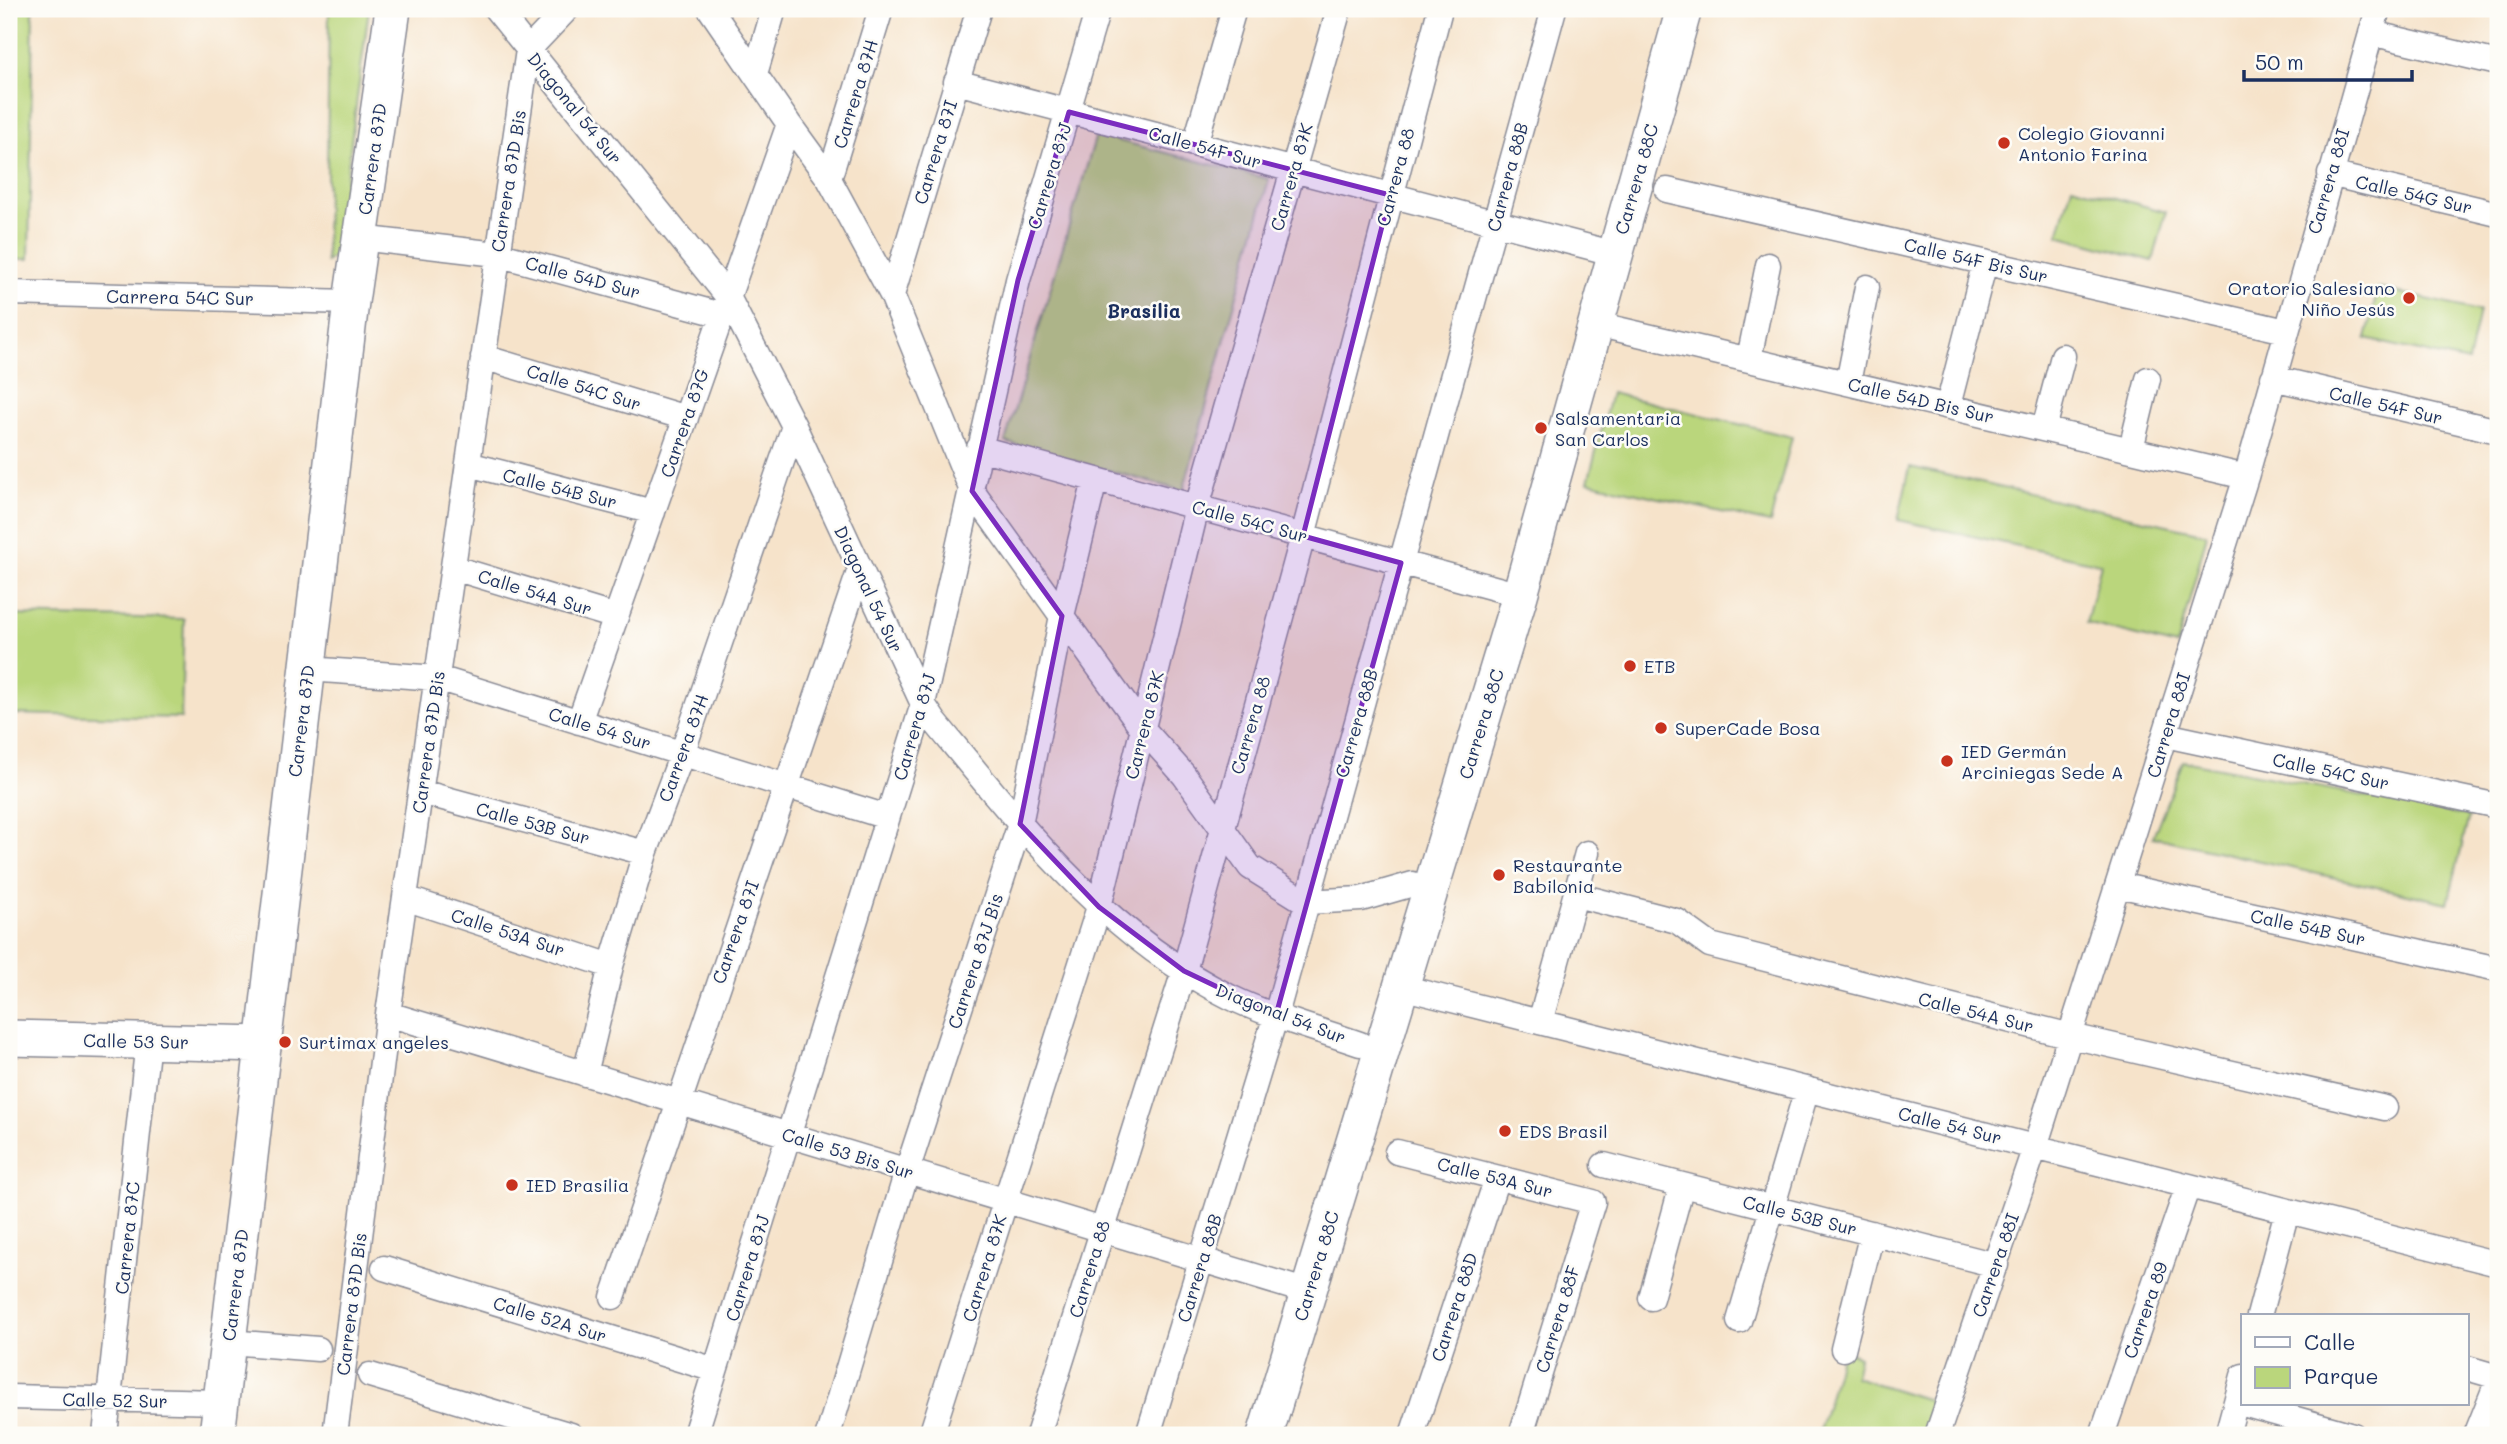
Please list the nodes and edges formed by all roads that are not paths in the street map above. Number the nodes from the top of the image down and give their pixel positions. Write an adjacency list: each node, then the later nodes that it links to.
1 (393, 9): 30 (street, Carrera 87D)
2 (496, 9): 16 (street, Diagonal 54 Sur)
3 (567, 9): 16 (street)
4 (710, 9): 18 (street)
5 (774, 9): 18 (street)
6 (881, 9): 25 (street, Carrera 87H)
7 (979, 9): 19 (street, Carrera 87I)
8 (1098, 9): 20 (street, Carrera 87J)
9 (1234, 9): 22 (street)
10 (1339, 9): 23 (street, Carrera 87K)
11 (1440, 9): 27 (street, Carrera 88)
12 (1554, 9): 29 (street, Carrera 88B)
13 (1684, 9): 32 (street, Carrera 88C)
14 (2378, 9): 15 (street, Carrera 88I)
15 (2371, 33): 17 (street); 24 (street, Carrera 88I)
16 (528, 50): 31 (street, Carrera 87D Bis); 39 (street, Diagonal 54 Sur)
17 (2498, 63)
18 (755, 74): 21 (street)
19 (956, 82): 20 (street, Calle 54F Sur); 37 (street, Carrera 87I)
20 (1069, 111): 22 (street, Calle 54F Sur); 53 (street, Carrera 87J)
21 (789, 124): 25 (street); 39 (street, Carrera 87G)
22 (1195, 144): 23 (street, Calle 54F Sur)
23 (1293, 170): 27 (street, Calle 54F Sur); 59 (street, Carrera 87K)
24 (2330, 174): 28 (street, Calle 54G Sur); 41 (street, Carrera 88I)
25 (829, 179): 37 (street)
26 (1667, 190): 33 (street, Calle 54F Bis Sur)
27 (1390, 195): 29 (street, Calle 54F Sur); 61 (street, Carrera 88)
28 (2498, 214)
29 (1495, 222): 32 (street, Calle 54F Sur); 62 (street, Carrera 88B)
30 (360, 238): 31 (street, Calle 54D Sur); 38 (street, Carrera 87D)
31 (497, 254): 39 (street, Calle 54D Sur); 43 (street, Carrera 87D Bis)
32 (1616, 254): 40 (street, Carrera 88C)
33 (1985, 262): 41 (street, Calle 54F Bis Sur); 48 (street)
34 (1768, 265): 44 (street)
35 (1867, 287): 47 (street)
36 (9, 293): 38 (street, Carrera 54C Sur)
37 (892, 295): 58 (street)
38 (351, 302): 68 (street, Carrera 87D)
39 (725, 306): 49 (street, Carrera 87G); 50 (street, Diagonal 54 Sur)
40 (1596, 324): 44 (street, Calle 54D Bis Sur); 65 (street, Carrera 88C)
41 (2286, 331): 46 (street, Carrera 88I)
42 (2063, 356): 51 (street)
43 (482, 357): 49 (street, Calle 54C Sur); 55 (street, Carrera 87D Bis)
44 (1748, 359): 47 (street, Calle 54D Bis Sur)
45 (2148, 379): 54 (street)
46 (2273, 379): 52 (street, Calle 54F Sur); 56 (street, Carrera 88I)
47 (1848, 383): 48 (street, Calle 54D Bis Sur)
48 (1948, 406): 51 (street, Calle 54D Bis Sur)
49 (686, 418): 60 (street, Carrera 87G)
50 (794, 426): 64 (street, Diagonal 54 Sur); 74 (street, Carrera 87H)
51 (2044, 429): 54 (street, Calle 54D Bis Sur)
52 (2498, 431)
53 (979, 448): 57 (street, Calle 54C Sur); 58 (street, Carrera 87J)
54 (2131, 449): 56 (street, Calle 54D Bis Sur)
55 (468, 464): 60 (street, Calle 54B Sur); 63 (street, Carrera 87D Bis)
56 (2246, 477): 73 (street, Carrera 88I)
57 (1095, 480): 59 (street, Calle 54C Sur); 66 (street, Carrera 87J Bis)
58 (972, 491): 66 (street); 70 (street, Carrera 87J)
59 (1197, 507): 61 (street, Calle 54C Sur); 72 (street, Carrera 87K)
60 (653, 512): 67 (street, Carrera 87G)
61 (1303, 536): 62 (street, Calle 54C Sur); 80 (street, Carrera 88)
62 (1401, 563): 65 (street, Calle 54C Sur); 87 (street, Carrera 88B)
63 (454, 568): 67 (street, Calle 54A Sur); 69 (street, Carrera 87D Bis)
64 (860, 569): 70 (street, Diagonal 54 Sur); 75 (street, Carrera 87I)
65 (1520, 595): 92 (street, Carrera 88C)
66 (1062, 616): 72 (street); 79 (street, Carrera 87J Bis)
67 (616, 617): 71 (street, Carrera 87G)
68 (307, 669): 69 (street, Calle 54 Sur); 99 (street, Carrera 87D)
69 (438, 678): 71 (street, Calle 54 Sur); 76 (street, Carrera 87D Bis)
70 (923, 704): 78 (street, Carrera 87J); 79 (street, Diagonal 54 Sur)
71 (579, 722): 74 (street, Calle 54 Sur)
72 (1143, 729): 80 (street); 88 (street, Carrera 87K)
73 (2165, 735): 77 (street, Calle 54C Sur); 84 (street, Carrera 88I)
74 (682, 754): 75 (street, Calle 54 Sur); 81 (street, Carrera 87H)
75 (785, 785): 78 (street, Calle 54 Sur); 103 (street, Carrera 87I)
76 (421, 792): 81 (street, Calle 53B Sur); 86 (street, Carrera 87D Bis)
77 (2498, 806)
78 (887, 817): 105 (street, Carrera 87J)
79 (1020, 824): 88 (street, Diagonal 54 Sur); 109 (street, Carrera 87J Bis)
80 (1222, 828): 87 (street); 91 (street, Carrera 88)
81 (645, 853): 89 (street, Carrera 87H)
82 (1587, 853): 85 (street)
83 (1413, 884): 87 (street)
84 (2118, 885): 90 (street, Calle 54B Sur); 96 (street, Carrera 88I)
85 (1576, 895): 95 (street); 96 (street, Calle 54A Sur)
86 (405, 898): 89 (street, Calle 53A Sur); 93 (street, Carrera 87D Bis)
87 (1306, 902): 94 (street, Carrera 88B)
88 (1099, 907): 91 (street, Diagonal 54 Sur); 113 (street, Carrera 87K)
89 (611, 966): 101 (street, Carrera 87H)
90 (2498, 969)
91 (1184, 971): 94 (street, Diagonal 54 Sur); 117 (street, Carrera 88)
92 (1401, 987): 95 (street, Calle 54 Sur); 123 (street, Carrera 88C)
93 (388, 1014): 101 (street, Calle 53 Bis Sur); 143 (street, Carrera 87D Bis)
94 (1276, 1015): 100 (street, Diagonal 54 Sur); 119 (street, Carrera 88B)
95 (1539, 1022): 102 (street, Calle 54 Sur)
96 (2071, 1036): 104 (street, Calle 54A Sur); 106 (street, Carrera 88I)
97 (9, 1038): 98 (street, Calle 53 Sur)
98 (148, 1041): 99 (street, Calle 53 Sur); 137 (street, Carrera 87C)
99 (264, 1044): 128 (street, Carrera 87D)
100 (1360, 1044)
101 (585, 1074): 103 (street, Calle 53 Bis Sur)
102 (1807, 1089): 106 (street, Calle 54 Sur); 115 (street)
103 (678, 1102): 105 (street, Calle 53 Bis Sur); 124 (street, Carrera 87I)
104 (2385, 1108)
105 (788, 1135): 109 (street, Calle 53 Bis Sur); 132 (street, Carrera 87J)
106 (2035, 1147): 112 (street, Calle 54 Sur); 121 (street, Carrera 88I)
107 (1397, 1152): 110 (street, Calle 53A Sur)
108 (1604, 1165): 111 (street, Calle 53B Sur)
109 (907, 1171): 113 (street, Calle 53 Bis Sur); 146 (street, Carrera 87J Bis)
110 (1497, 1178): 114 (street, Calle 53A Sur); 151 (street, Carrera 88D)
111 (1682, 1185): 115 (street, Calle 53B Sur); 125 (street)
112 (2188, 1186): 116 (street, Calle 54 Sur); 154 (street, Carrera 89)
113 (1005, 1200): 117 (street, Calle 53 Bis Sur); 147 (street, Carrera 87K)
114 (1593, 1202): 152 (street, Carrera 88F)
115 (1774, 1208): 118 (street, Calle 53B Sur); 127 (street)
116 (2287, 1211): 120 (street, Calle 54 Sur); 126 (street)
117 (1101, 1229): 119 (street, Calle 53 Bis Sur); 148 (street, Carrera 88)
118 (1872, 1233): 121 (street, Calle 53B Sur); 130 (street)
119 (1202, 1259): 123 (street, Calle 53 Bis Sur); 149 (street, Carrera 88B)
120 (2498, 1264)
121 (1996, 1265): 153 (street, Carrera 88I)
122 (384, 1268): 132 (street, Calle 52A Sur)
123 (1308, 1292): 150 (street, Carrera 88C)
124 (613, 1297)
125 (1651, 1298)
126 (2264, 1314)
127 (1739, 1321)
128 (228, 1342): 129 (street); 141 (street, Carrera 87D)
129 (318, 1349)
130 (1843, 1349)
131 (2468, 1368): 134 (street)
132 (715, 1370): 145 (street, Carrera 87J)
133 (370, 1375): 144 (street)
134 (2498, 1379): 157 (street)
135 (2241, 1383): 138 (street)
136 (9, 1397): 137 (street, Calle 52 Sur)
137 (108, 1400): 141 (street, Calle 52 Sur); 142 (street, Carrera 87C)
138 (2236, 1402): 139 (street); 155 (street)
139 (2241, 1403)
140 (2250, 1406): 156 (street)
141 (219, 1419)
142 (105, 1435)
143 (335, 1435)
144 (571, 1435)
145 (695, 1435)
146 (828, 1435)
147 (931, 1435)
148 (1038, 1435)
149 (1148, 1435)
150 (1265, 1435)
151 (1412, 1435)
152 (1521, 1435)
153 (1937, 1435)
154 (2102, 1435)
155 (2227, 1435)
156 (2353, 1435)
157 (2476, 1435)

